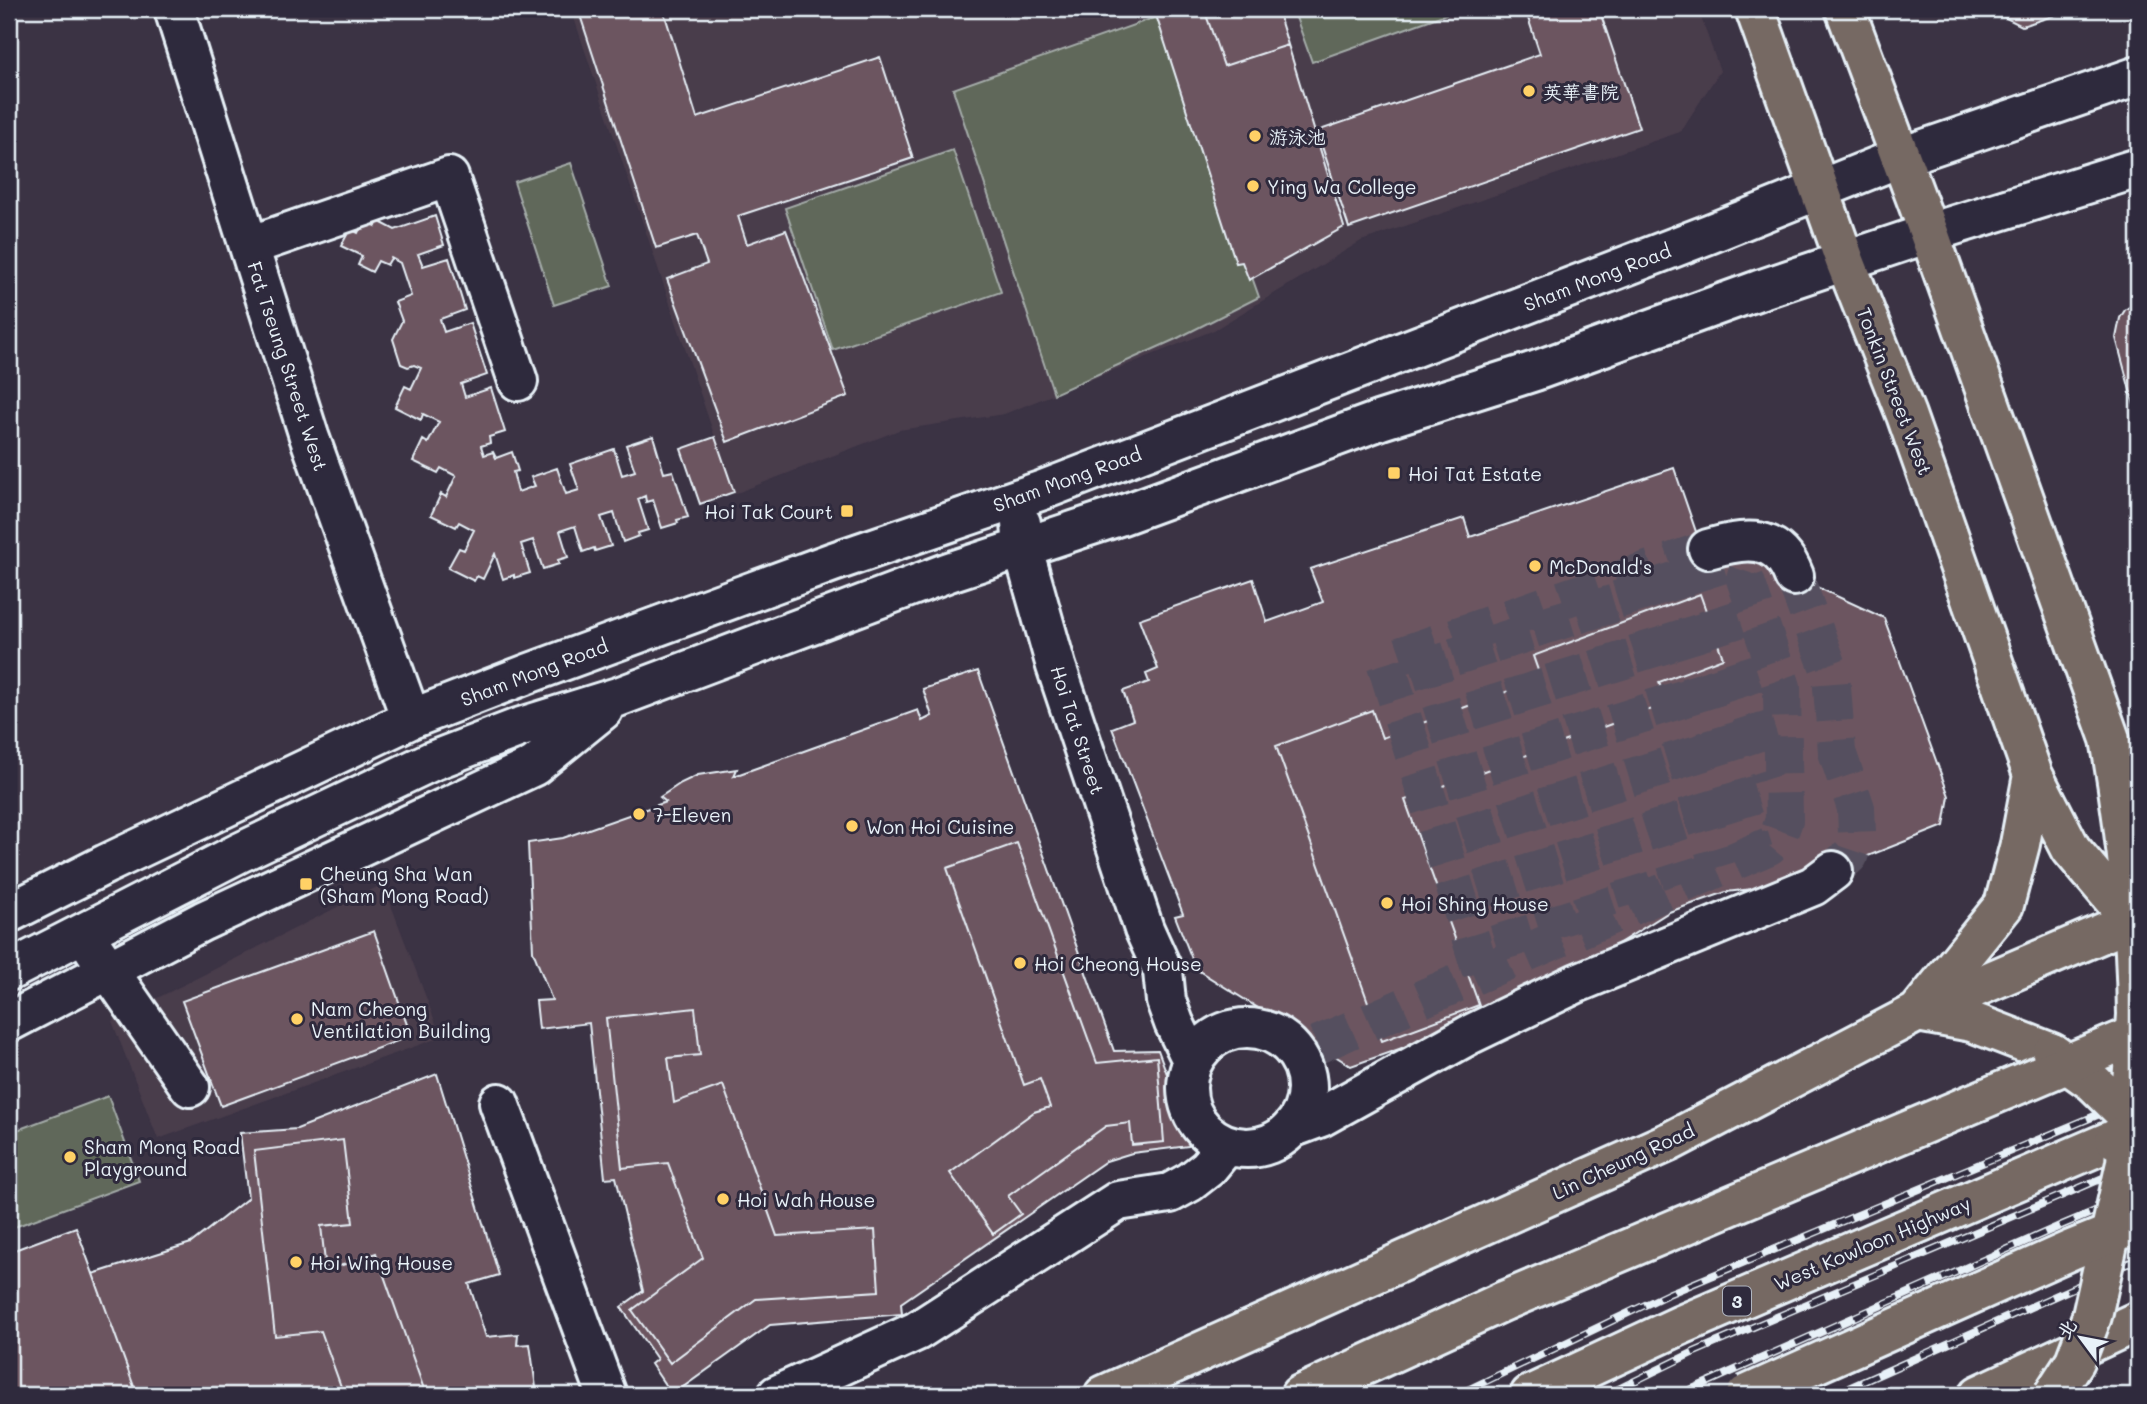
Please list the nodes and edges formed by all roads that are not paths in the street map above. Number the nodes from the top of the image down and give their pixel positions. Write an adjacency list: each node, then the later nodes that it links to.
1 (174, 9): 9 (street, Fat Tseung Street West)
2 (1755, 9): 7 (main road, Tonkin Street West)
3 (1845, 9): 5 (main road)
4 (2138, 76): 5 (street, Sham Mong Road)
5 (1901, 156): 7 (street, Sham Mong Road); 8 (main road)
6 (2138, 168): 8 (street)
7 (1819, 188): 10 (main road, Tonkin Street West); 12 (street, Sham Mong Road)
8 (1929, 233): 10 (street); 18 (main road)
9 (249, 246): 11 (street); 17 (street, Fat Tseung Street West)
10 (1845, 261): 13 (street); 20 (main road, Tonkin Street West)
11 (518, 381)
12 (1042, 490): 13 (street, Hoi Tat Street); 17 (street, Sham Mong Road)
13 (1023, 549): 16 (street); 27 (street, Hoi Tat Street)
14 (1708, 549): 15 (street)
15 (1794, 576)
16 (618, 697): 24 (street); 25 (street)
17 (411, 719): 22 (street, Sham Mong Road)
18 (2110, 739): 19 (main road); 23 (main road)
19 (2138, 765)
20 (2033, 775): 23 (main road, Tonkin Street West); 28 (main road)
21 (1833, 871): 37 (street)
22 (9, 913)
23 (2136, 922): 28 (main road, Lin Cheung Road); 29 (main road)
24 (84, 932): 25 (street); 26 (street)
25 (109, 968): 30 (street); 34 (street)
26 (9, 971)
27 (1163, 971): 31 (street, Hoi Tat Street); 33 (street, Hoi Tat Street)
28 (1918, 1012): 36 (main road, bridge); 43 (main road, Lin Cheung Road)
29 (2137, 1015): 36 (main road, bridge)
30 (9, 1022)
31 (1224, 1032): 33 (street); 37 (street)
32 (2138, 1034): 44 (main road, bridge)
33 (1193, 1062): 38 (street)
34 (190, 1087)
35 (499, 1104): 41 (street)
36 (2134, 1124): 45 (main road, West Kowloon Highway / 3, bridge); 48 (main road, bridge)
37 (1294, 1127): 38 (street)
38 (1226, 1146): 42 (street)
39 (2138, 1223): 46 (main road, bridge)
40 (2138, 1321): 47 (main road)
41 (607, 1395)
42 (778, 1395)
43 (1104, 1395)
44 (1300, 1395)
45 (1530, 1395)
46 (1746, 1395)
47 (1979, 1395)
48 (2053, 1395)

